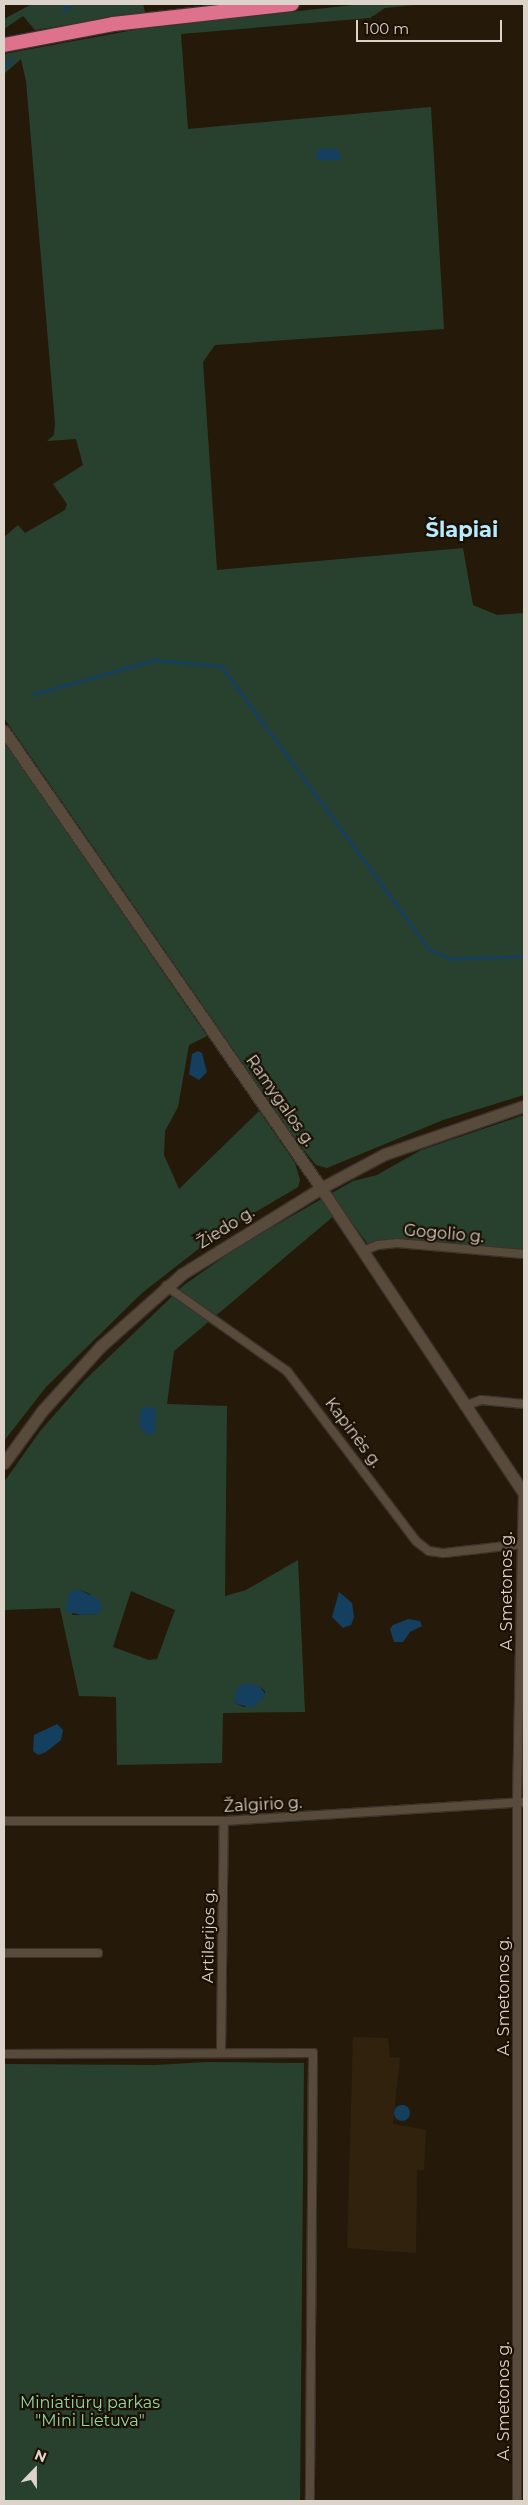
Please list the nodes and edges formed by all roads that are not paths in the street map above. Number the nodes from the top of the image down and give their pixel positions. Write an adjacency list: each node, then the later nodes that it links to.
1 (292, 4): 2 (highway)
2 (4, 45)
3 (4, 731): 5 (main road, Ramygalos g.)
4 (524, 1106): 5 (main road, Žiedo g.)
5 (320, 1188): 6 (main road, Ramygalos g.); 8 (main road, Žiedo g.)
6 (362, 1251): 7 (street, Gogolio g.); 10 (main road, Ramygalos g.)
7 (524, 1254)
8 (166, 1286): 11 (main road, Žiedo g.); 13 (street, Kapinės g.)
9 (524, 1404): 10 (street)
10 (464, 1406): 12 (main road, Ramygalos g.)
11 (4, 1463)
12 (523, 1493): 13 (street, A. Smetonos g.)
13 (522, 1544): 14 (street, A. Smetonos g.)
14 (521, 1802): 16 (street, Žalgirio g.); 19 (street, A. Smetonos g.)
15 (4, 1821): 16 (street, Žalgirio g.)
16 (224, 1821): 20 (street, Artilerijos g.)
17 (4, 1952): 18 (street)
18 (98, 1953)
19 (521, 1988): 22 (street, A. Smetonos g.)
20 (221, 2051): 21 (street); 23 (street)
21 (4, 2054)
22 (521, 2185): 24 (street, A. Smetonos g.)
23 (310, 2501)
24 (517, 2501)

